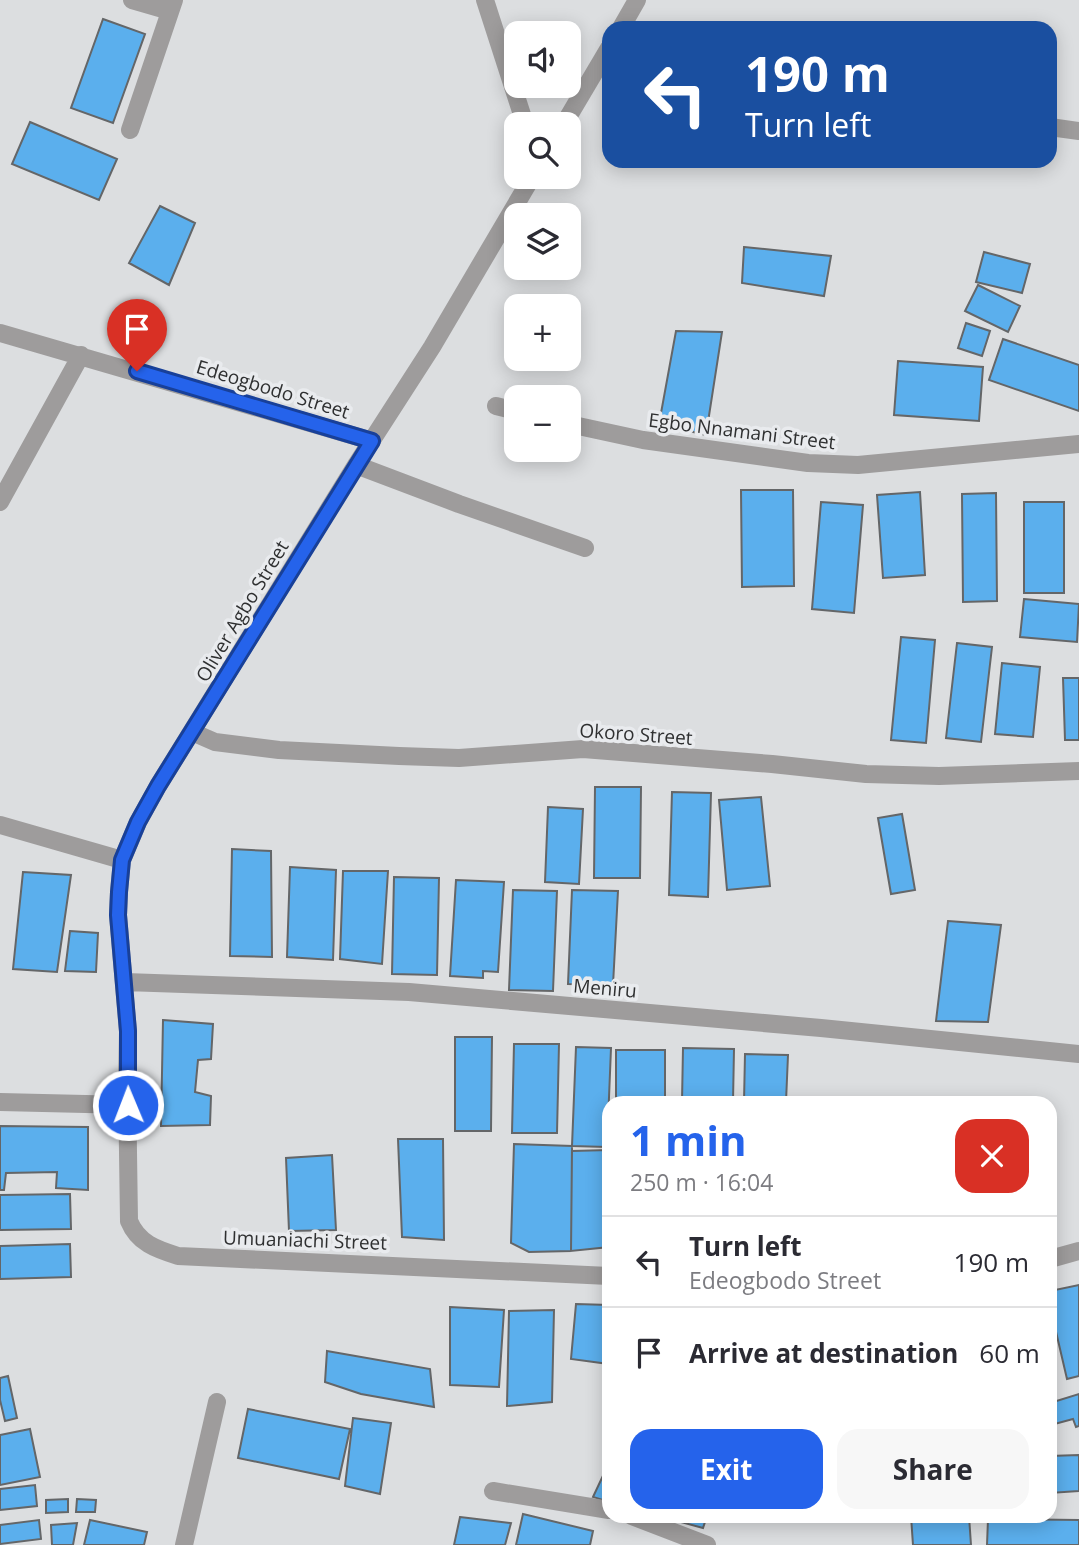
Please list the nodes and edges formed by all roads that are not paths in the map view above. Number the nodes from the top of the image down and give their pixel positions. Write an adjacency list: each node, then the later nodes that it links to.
1 (132, 0): 4 (street)
2 (637, 0): 5 (street)
3 (484, 1): 7 (street)
4 (172, 6): 10 (street)
5 (625, 21)
6 (602, 70): 8 (street)
7 (521, 112)
8 (572, 112)
9 (1057, 128): 11 (street)
10 (130, 130)
11 (1079, 131)
12 (526, 189): 18 (street, Oliver Agbo Street)
13 (0, 333): 14 (street, Edeogbodo Street)
14 (81, 355): 18 (street, Edeogbodo Street); 21 (street)
15 (496, 406): 16 (street)
16 (504, 408)
17 (581, 427): 19 (street, Egbo Nnamani Street)
18 (372, 441): 20 (street, Oliver Agbo Street)
19 (1079, 444)
20 (356, 465): 22 (street); 23 (street, Oliver Agbo Street)
21 (0, 502)
22 (585, 548)
23 (192, 732): 24 (street, Okoro Street); 26 (street, Oliver Agbo Street)
24 (1079, 771)
25 (0, 825): 26 (street)
26 (122, 860): 27 (street, Oliver Agbo Street)
27 (125, 982): 28 (street, Meniru); 30 (street, Oliver Agbo Street)
28 (1079, 1054)
29 (0, 1102): 30 (street)
30 (128, 1105): 33 (street, Umuaniachi Street)
31 (1079, 1251): 32 (street)
32 (1057, 1257)
33 (602, 1276)
34 (217, 1402): 38 (street)
35 (494, 1491): 36 (street)
36 (602, 1509)
37 (650, 1523): 39 (street)
38 (184, 1545)
39 (707, 1545)

